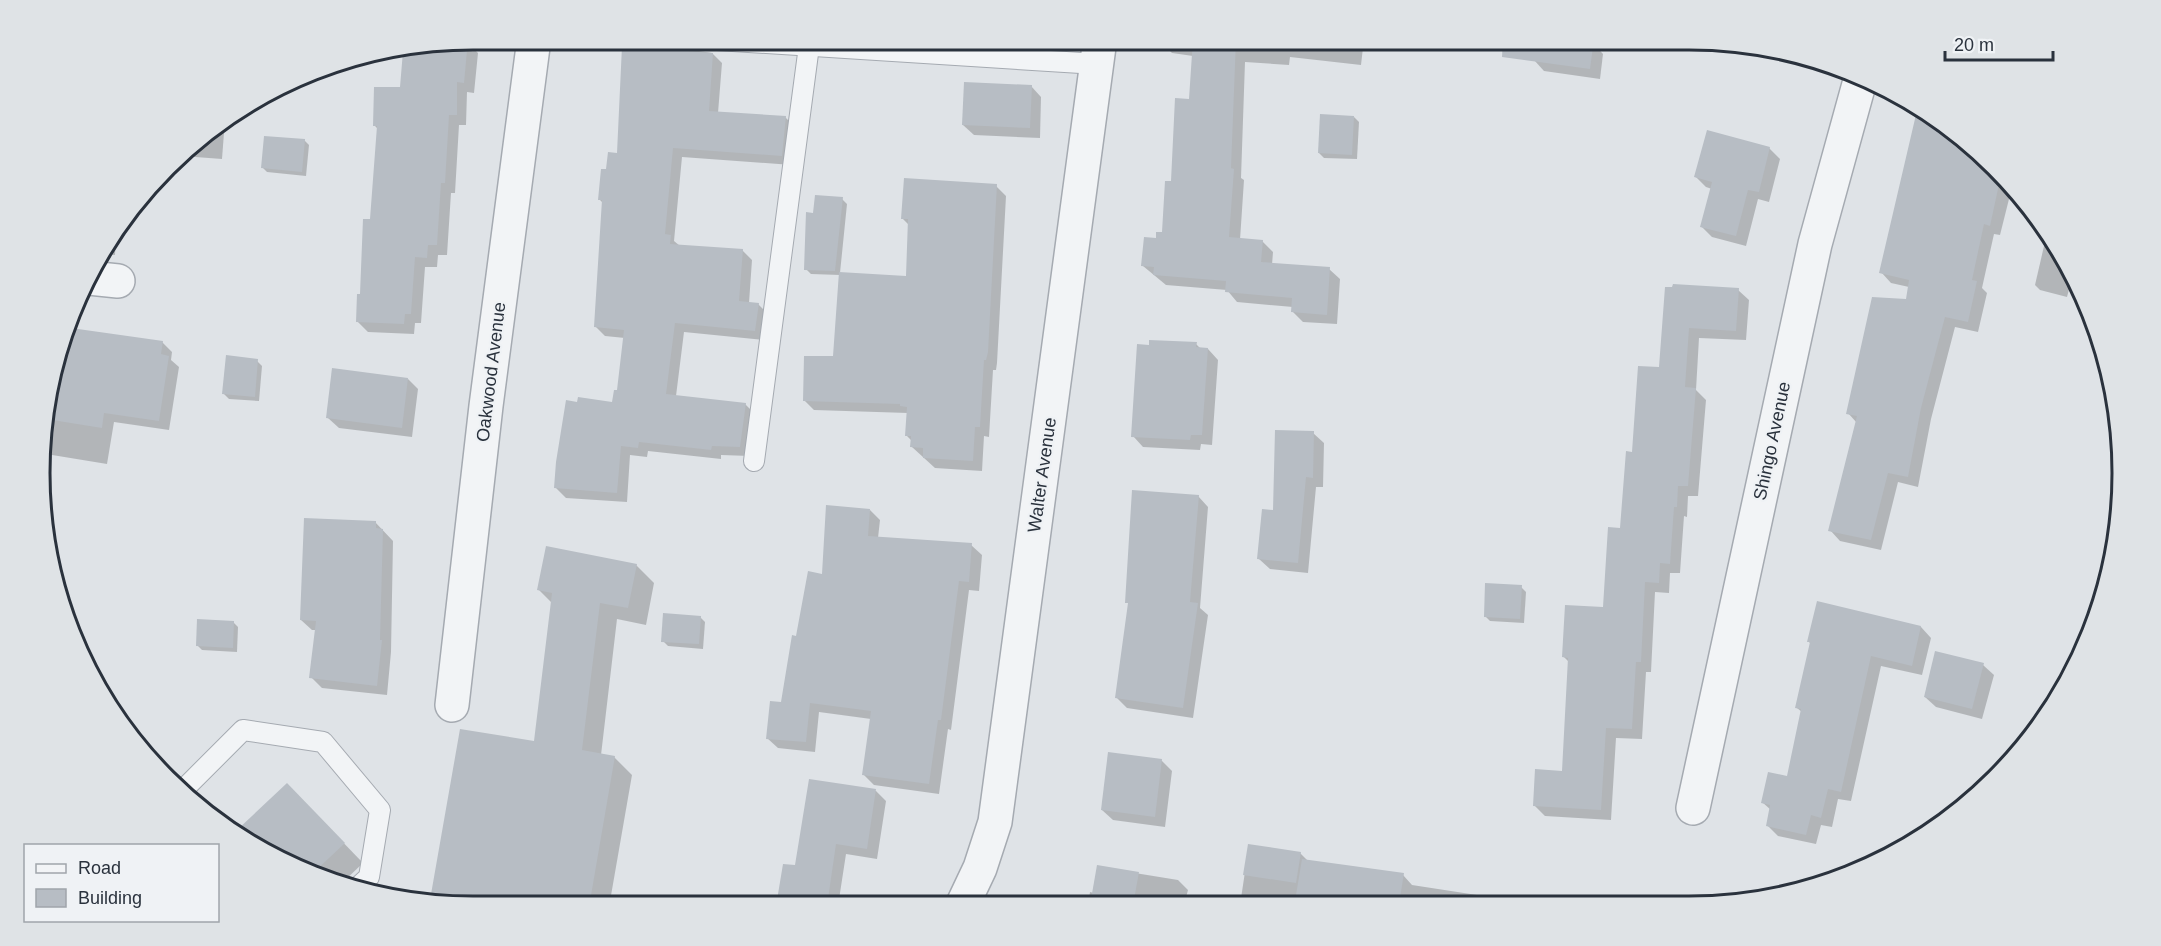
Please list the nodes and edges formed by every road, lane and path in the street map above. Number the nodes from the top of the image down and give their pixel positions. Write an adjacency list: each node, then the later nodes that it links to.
1 (533, 50): 7 (street, Oakwood Avenue)
2 (808, 50): 6 (lane)
3 (1002, 50): 4 (lane)
4 (1099, 52): 11 (street, Walter Avenue)
5 (1859, 86): 9 (street, Shingo Avenue)
6 (754, 461)
7 (452, 705)
8 (188, 785): 10 (lane)
9 (1693, 808)
10 (363, 882)
11 (967, 896)

